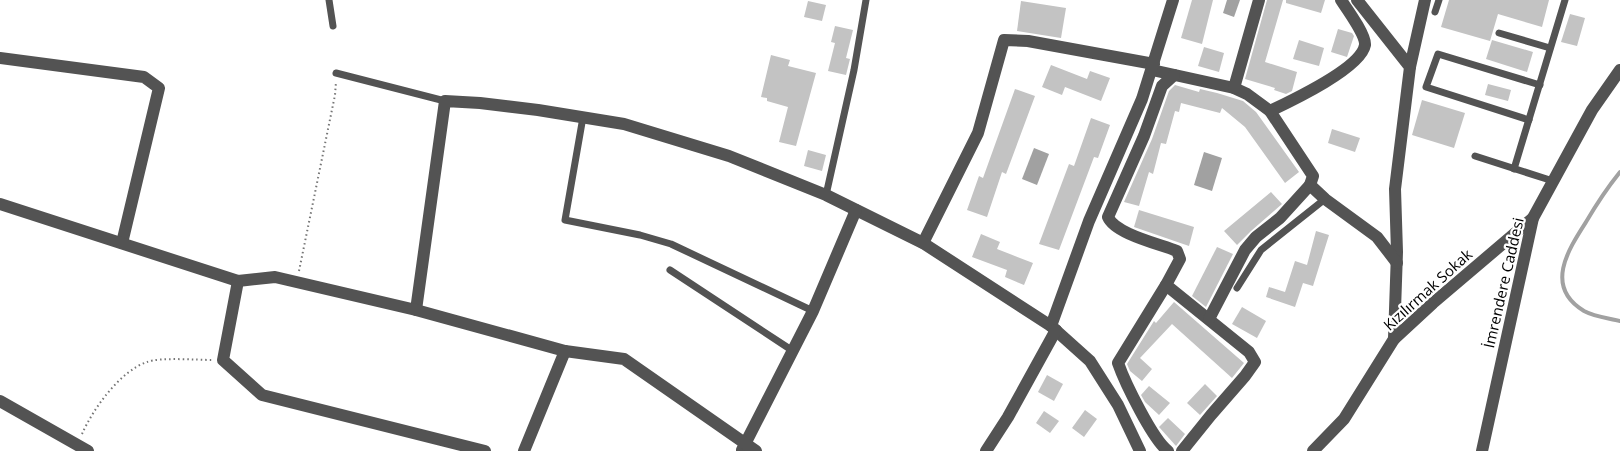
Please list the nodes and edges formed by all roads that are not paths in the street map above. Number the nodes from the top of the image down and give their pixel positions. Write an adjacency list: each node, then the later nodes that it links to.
1 (330, 0): 11 (lane)
2 (866, 0): 30 (lane)
3 (1173, 0): 15 (street)
4 (1259, 0): 21 (street)
5 (1341, 0): 23 (street)
6 (1357, 0): 16 (street)
7 (1425, 0): 16 (street)
8 (1439, 0): 10 (lane)
9 (1565, 0): 13 (lane)
10 (1436, 12)
11 (333, 26)
12 (1499, 33): 13 (lane)
13 (1550, 48): 20 (lane)
14 (0, 58): 35 (street)
15 (1153, 67): 19 (street); 36 (street); 45 (street)
16 (1410, 67): 37 (street)
17 (1620, 70): 28 (street, İmrendere Caddesi)
18 (336, 73): 22 (lane)
19 (1174, 75): 21 (street); 40 (street)
20 (1540, 85): 25 (lane); 25 (lane)
21 (1234, 88): 23 (street)
22 (444, 101): 24 (street); 42 (street)
23 (1270, 111): 29 (street)
24 (583, 117): 30 (street); 43 (lane)
25 (1529, 120): 27 (lane)
26 (1475, 156): 27 (lane)
27 (1515, 169): 28 (lane)
28 (1553, 182): 34 (street, İmrendere Caddesi)
29 (1310, 185): 31 (street); 44 (street)
30 (826, 195): 33 (street)
31 (1325, 199): 37 (street); 41 (lane)
32 (0, 204): 35 (street)
33 (856, 210): 36 (street); 43 (street)
34 (1533, 218): 46 (street, Kızılırmak Sokak); 59 (street, İmrendere Caddesi)
35 (122, 243): 39 (street)
36 (923, 243): 45 (street)
37 (1397, 263): 46 (street)
38 (670, 270): 48 (lane)
39 (238, 281): 42 (street); 52 (street)
40 (1166, 285): 44 (street); 56 (street)
41 (1237, 288)
42 (416, 310): 47 (street)
43 (813, 311): 48 (street)
44 (1209, 319): 57 (street)
45 (1054, 328): 54 (street); 55 (street)
46 (1394, 339): 58 (street, Kızılırmak Sokak)
47 (565, 351): 51 (street); 53 (street)
48 (793, 351): 51 (street)
49 (0, 401): 50 (street)
50 (80, 449)
51 (747, 449)
52 (485, 451)
53 (524, 451)
54 (987, 451)
55 (1140, 451)
56 (1168, 451)
57 (1182, 451)
58 (1313, 451)
59 (1482, 451)

